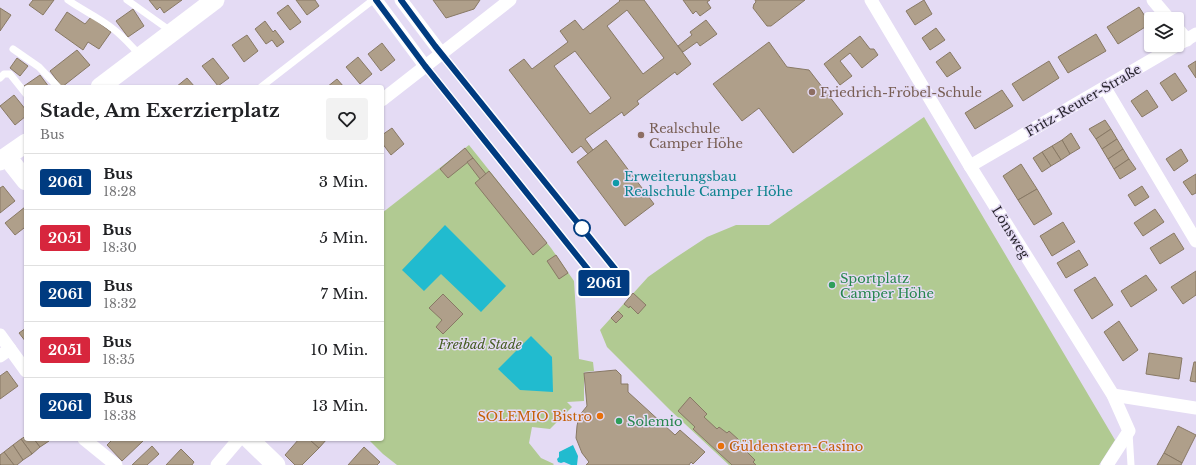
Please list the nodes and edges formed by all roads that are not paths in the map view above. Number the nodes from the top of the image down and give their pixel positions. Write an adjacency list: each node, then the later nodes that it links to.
1 (68, 0): 15 (lane)
2 (127, 0): 11 (lane)
3 (215, 0): 11 (main road)
4 (373, 0): 20 (lane)
5 (376, 0): 16 (street)
6 (401, 0): 14 (street)
7 (871, 0): 26 (street, Lönsweg)
8 (1153, 0): 10 (street)
9 (506, 1): 14 (street)
10 (1163, 12)
11 (172, 32): 15 (main road)
12 (1191, 37): 21 (street, Fritz-Reuter-Straße)
13 (13, 49): 18 (lane)
14 (441, 53): 16 (street); 16 (lane)
15 (141, 56): 19 (main road)
16 (425, 66): 23 (street)
17 (0, 78): 22 (lane)
18 (56, 85)
19 (103, 85)
20 (264, 85)
21 (1105, 88): 26 (street, Fritz-Reuter-Straße); 28 (street)
22 (24, 92)
23 (384, 98)
24 (24, 144): 25 (main road)
25 (3, 159): 27 (main road)
26 (970, 166): 32 (street, Lönsweg)
27 (24, 179)
28 (1196, 241)
29 (0, 335): 30 (street)
30 (5, 352): 31 (street)
31 (24, 369)
32 (1113, 395): 33 (street); 34 (street, Lönsweg)
33 (1196, 408)
34 (1129, 431): 41 (street); 42 (lane)
35 (86, 441): 38 (street)
36 (237, 441): 39 (street)
37 (251, 441): 40 (main road)
38 (116, 465)
39 (217, 465)
40 (276, 465)
41 (1108, 465)
42 (1131, 465)

